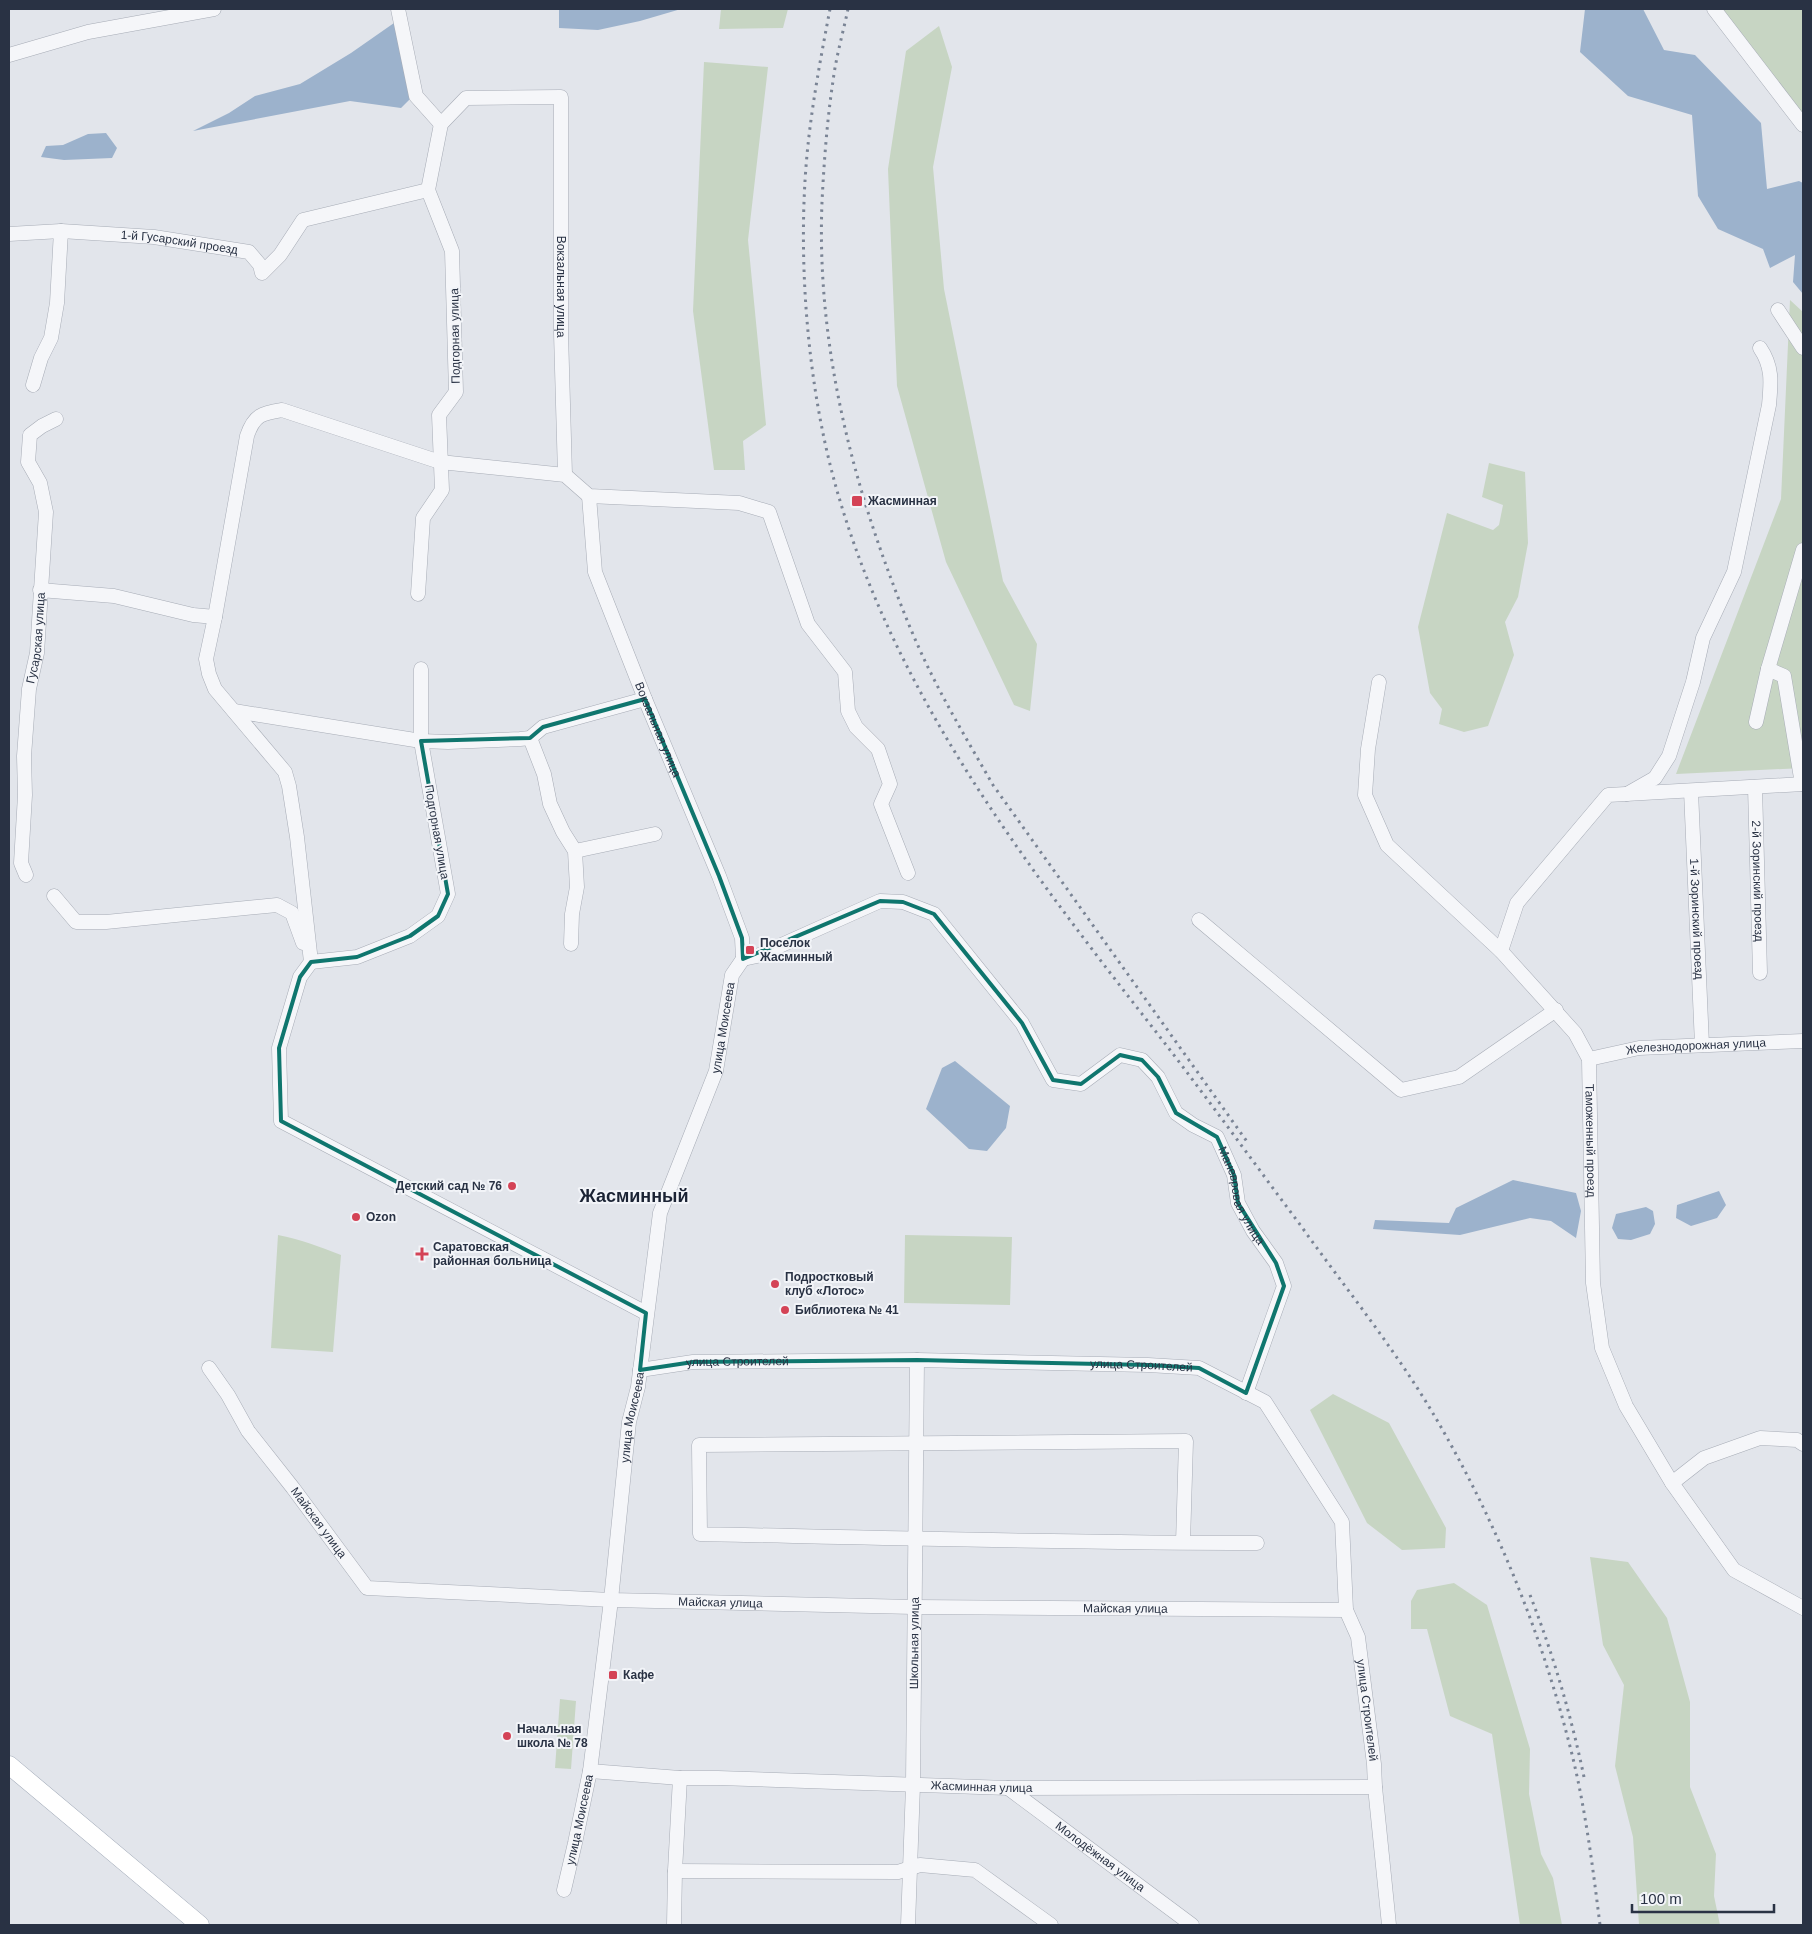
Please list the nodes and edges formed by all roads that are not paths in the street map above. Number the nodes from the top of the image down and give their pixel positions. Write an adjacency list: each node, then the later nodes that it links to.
1 (214, 9): 4 (street)
2 (398, 9): 5 (street)
3 (1714, 9): 6 (street)
4 (9, 56)
5 (442, 124): 7 (street); 16 (street, Вокзальная улица)
6 (1803, 125)
7 (428, 190): 8 (street, 1-й Гусарский проезд); 15 (street, Подгорная улица)
8 (61, 232): 9 (street, 1-й Гусарский проезд); 13 (street)
9 (9, 234)
10 (1778, 310): 12 (street)
11 (1760, 348): 33 (street)
12 (1803, 348)
13 (33, 385)
14 (56, 419): 19 (street, Гусарская улица)
15 (440, 462): 16 (street); 20 (street, Подгорная улица); 21 (street)
16 (565, 475): 17 (street)
17 (589, 496): 25 (street, Вокзальная улица); 36 (street)
18 (1803, 554): 23 (street)
19 (40, 590): 21 (street); 37 (street, Гусарская улица)
20 (418, 594)
21 (215, 617): 26 (street)
22 (422, 669): 29 (street, Подгорная улица)
23 (1768, 669): 27 (street); 30 (street)
24 (1379, 682): 41 (street, Таможенный проезд)
25 (646, 699): 28 (street); 42 (street, Вокзальная улица)
26 (234, 711): 29 (street); 43 (street)
27 (1756, 722)
28 (530, 738): 29 (street); 35 (street)
29 (421, 741): 43 (street, Подгорная улица)
30 (1802, 784): 31 (street)
31 (1755, 787): 32 (street); 44 (street, 2-й Зоринский проезд)
32 (1691, 791): 33 (street); 47 (street, 1-й Зоринский проезд)
33 (1627, 794): 41 (street)
34 (655, 834): 35 (street)
35 (575, 851): 40 (street)
36 (908, 873)
37 (26, 875)
38 (54, 896): 43 (street)
39 (1198, 920): 45 (street)
40 (571, 944)
41 (1501, 950): 45 (street, Таможенный проезд)
42 (743, 959): 49 (street, улица Моисеева); 53 (street, Маневровая улица)
43 (311, 962): 49 (street)
44 (1760, 974)
45 (1556, 1010): 48 (street, Таможенный проезд)
46 (1803, 1041): 47 (street, Железнодорожная улица)
47 (1702, 1045): 48 (street, Железнодорожная улица)
48 (1588, 1059): 56 (street, Таможенный проезд)
49 (646, 1313): 52 (street, улица Моисеева)
50 (917, 1360): 52 (street, улица Строителей); 53 (street, улица Строителей); 54 (street, Школьная улица)
51 (209, 1368): 60 (street, Майская улица)
52 (640, 1370): 60 (street, улица Моисеева)
53 (1246, 1393): 63 (street, улица Строителей)
54 (916, 1442): 57 (street, Школьная улица); 57 (street); 58 (street)
55 (1803, 1444): 56 (street)
56 (1672, 1483): 62 (street, Таможенный проезд)
57 (915, 1539): 58 (street); 61 (street, Школьная улица)
58 (1183, 1543): 59 (street)
59 (1258, 1543)
60 (611, 1600): 61 (street, Майская улица); 65 (street, улица Моисеева)
61 (914, 1607): 63 (street, Майская улица); 67 (street, Школьная улица)
62 (1803, 1608)
63 (1346, 1610): 68 (street, улица Строителей)
64 (9, 1765): 73 (main road)
65 (590, 1771): 66 (street, Жасминная улица); 72 (street, улица Моисеева)
66 (680, 1778): 67 (street, Жасминная улица); 71 (street)
67 (913, 1784): 69 (street, Жасминная улица); 70 (street, Школьная улица)
68 (1374, 1787): 69 (street, Жасминная улица); 78 (street, улица Строителей)
69 (1008, 1788): 77 (street, Молодёжная улица)
70 (910, 1867): 71 (street); 75 (street, Школьная улица); 76 (street)
71 (675, 1871): 74 (street)
72 (564, 1890)
73 (200, 1925)
74 (674, 1925)
75 (908, 1925)
76 (1051, 1925)
77 (1192, 1925)
78 (1389, 1925)

